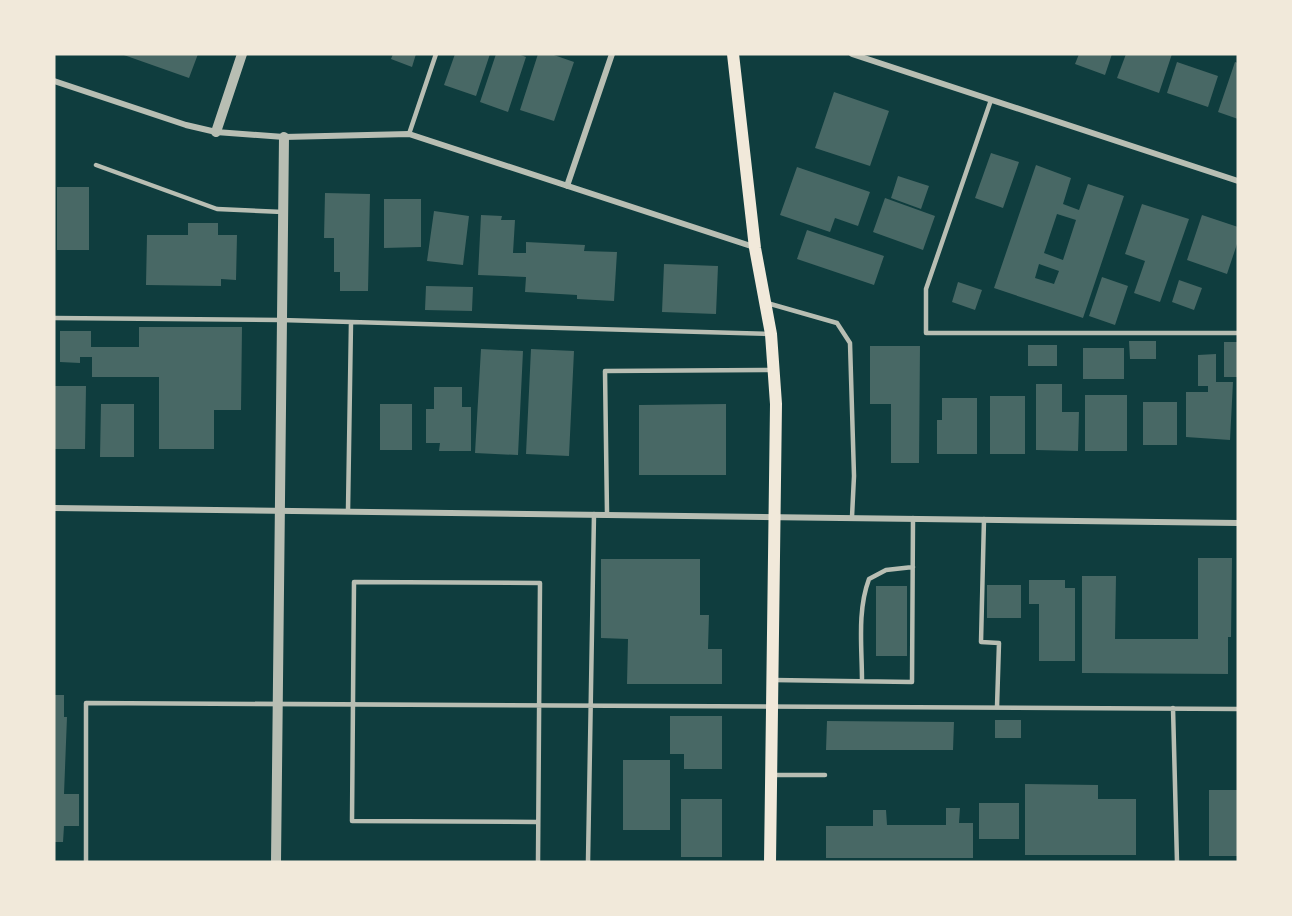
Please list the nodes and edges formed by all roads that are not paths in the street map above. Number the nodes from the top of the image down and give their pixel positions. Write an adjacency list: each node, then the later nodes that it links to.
1 (243, 54): 8 (street)
2 (435, 54): 9 (lane)
3 (612, 54): 13 (street)
4 (733, 54): 15 (main road)
5 (852, 54): 7 (street)
6 (54, 81): 8 (street)
7 (991, 100): 12 (street); 20 (lane)
8 (216, 132): 10 (street)
9 (409, 134): 10 (street); 13 (street)
10 (284, 137): 14 (street)
11 (96, 165): 14 (lane)
12 (1238, 181)
13 (567, 186): 15 (street)
14 (283, 212): 18 (street)
15 (755, 248): 16 (main road)
16 (765, 302): 21 (main road); 29 (lane)
17 (54, 318): 18 (lane)
18 (281, 320): 19 (lane); 24 (street)
19 (351, 322): 21 (lane); 25 (lane)
20 (1238, 333)
21 (771, 334): 22 (main road)
22 (774, 370): 27 (lane); 28 (main road)
23 (54, 508): 24 (street)
24 (279, 510): 25 (street); 36 (street)
25 (348, 511): 26 (street)
26 (594, 513): 27 (street); 39 (lane)
27 (607, 513): 28 (street)
28 (774, 516): 29 (street); 34 (main road)
29 (852, 517): 30 (street)
30 (913, 518): 31 (street); 33 (lane)
31 (984, 519): 32 (street); 41 (lane)
32 (1238, 523)
33 (913, 567): 35 (lane); 35 (lane)
34 (772, 680): 35 (lane); 40 (main road)
35 (862, 681)
36 (277, 702): 37 (lane); 47 (lane); 48 (street)
37 (353, 703): 38 (lane); 38 (lane); 46 (lane)
38 (540, 704): 39 (lane); 46 (lane)
39 (591, 705): 40 (lane); 50 (lane)
40 (772, 706): 41 (lane); 44 (main road)
41 (997, 707): 42 (lane)
42 (1173, 708): 43 (lane); 52 (lane)
43 (1238, 709)
44 (771, 775): 45 (lane); 51 (main road)
45 (825, 775)
46 (538, 822): 49 (lane)
47 (86, 862)
48 (276, 862)
49 (538, 862)
50 (588, 862)
51 (770, 862)
52 (1177, 862)

